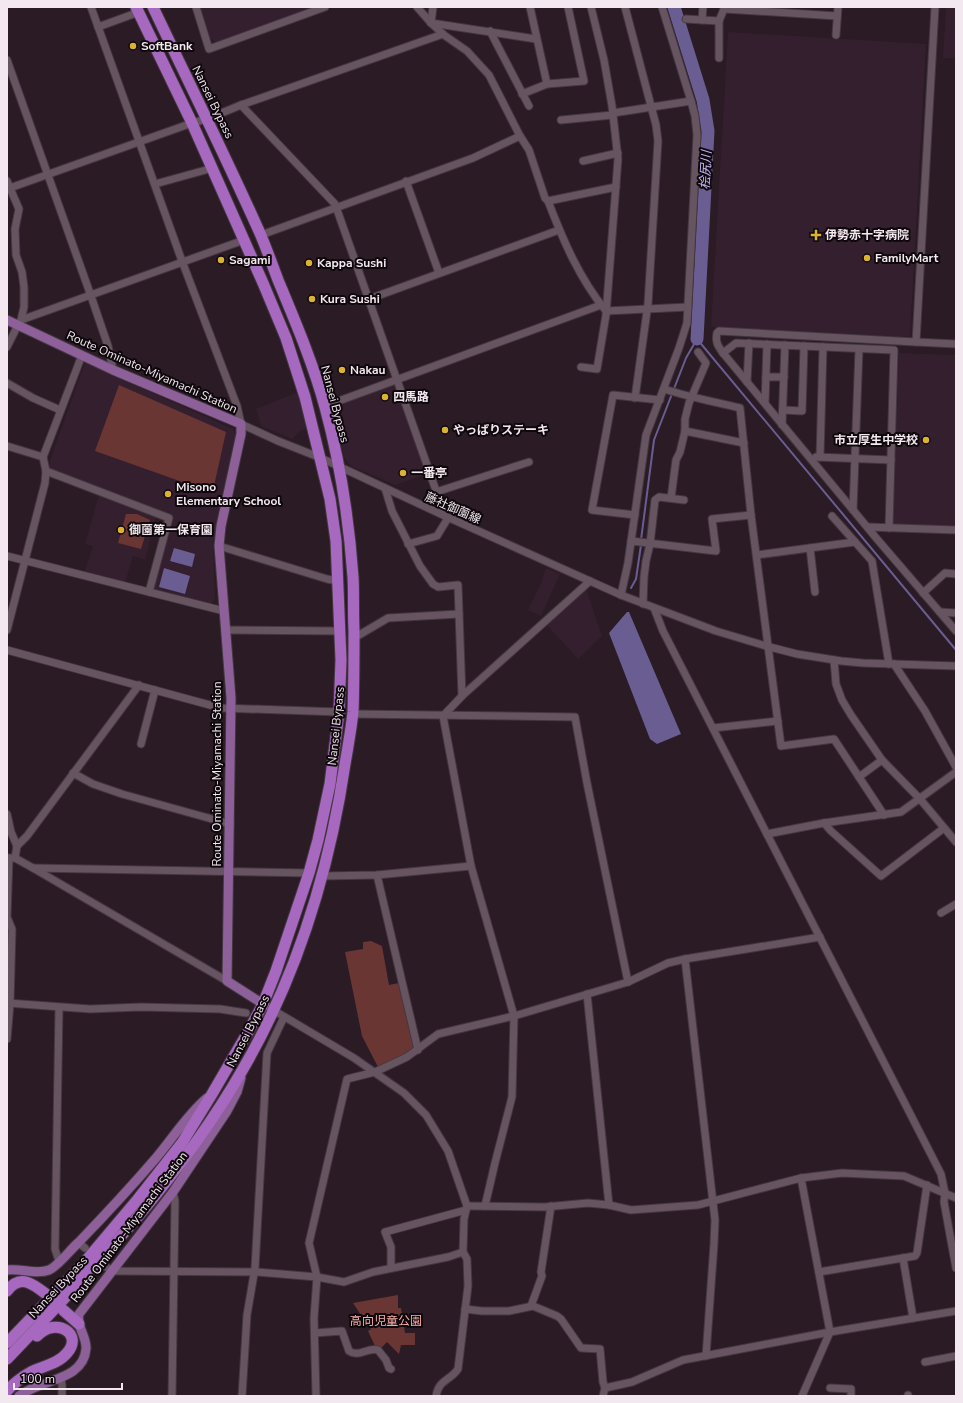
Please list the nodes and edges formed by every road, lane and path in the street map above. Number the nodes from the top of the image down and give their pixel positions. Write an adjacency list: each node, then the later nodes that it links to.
1 (91, 7): 22 (street)
2 (196, 7): 3 (street)
3 (326, 7)
4 (417, 7): 21 (street)
5 (433, 7): 21 (street)
6 (530, 7): 26 (street)
7 (568, 7): 29 (street)
8 (591, 7): 35 (street)
9 (625, 7): 34 (street)
10 (662, 7): 31 (street)
11 (704, 7): 19 (street)
12 (838, 7): 17 (street)
13 (935, 7): 64 (street)
14 (156, 8): 36 (highway, Nansei Bypass)
15 (724, 8): 17 (street); 20 (street)
16 (138, 10): 22 (street); 38 (highway, Nansei Bypass)
17 (837, 16): 25 (street)
18 (686, 19): 19 (street)
19 (702, 20): 20 (street)
20 (719, 21): 27 (street)
21 (431, 23): 23 (street); 24 (street)
22 (98, 27): 40 (street)
23 (490, 31): 26 (street); 30 (street)
24 (443, 34): 32 (street); 39 (street)
25 (836, 35)
26 (536, 39): 29 (street)
27 (718, 58)
28 (7, 60): 44 (street)
29 (547, 84): 30 (street)
30 (522, 94): 33 (street)
31 (691, 100): 34 (street); 59 (street)
32 (241, 105): 36 (street); 51 (street)
33 (529, 106)
34 (651, 107): 35 (street); 61 (street)
35 (613, 114): 37 (street); 41 (street)
36 (207, 118): 38 (street); 53 (highway, Nansei Bypass)
37 (561, 120)
38 (192, 123): 40 (street); 43 (highway, Nansei Bypass)
39 (520, 136): 46 (street); 50 (street)
40 (140, 141): 44 (street); 47 (street)
41 (618, 153): 42 (street); 48 (street)
42 (583, 161)
43 (213, 168): 47 (street); 54 (highway, Nansei Bypass)
44 (47, 174): 49 (street); 57 (street)
45 (7, 181): 49 (street)
46 (406, 182): 51 (street); 56 (street)
47 (155, 184): 55 (street)
48 (616, 187): 50 (street); 60 (street)
49 (8, 189): 63 (street)
50 (548, 201): 52 (street)
51 (336, 206): 53 (street); 58 (street)
52 (559, 230): 56 (street); 60 (street)
53 (261, 234): 88 (highway, Nansei Bypass)
54 (244, 240): 55 (street); 99 (highway, Nansei Bypass)
55 (182, 261): 57 (street); 91 (street)
56 (439, 273): 58 (street)
57 (91, 296): 63 (street); 77 (street)
58 (369, 299): 80 (street)
59 (688, 307): 61 (street); 83 (street)
60 (604, 308): 61 (street); 76 (street); 80 (street)
61 (647, 309): 85 (street)
62 (7, 320): 63 (main road, Route Ominato-Miyamachi Station)
63 (19, 322): 70 (street); 75 (main road, Route Ominato-Miyamachi Station)
64 (916, 342): 67 (street); 74 (street)
65 (749, 343): 66 (street); 74 (street); 81 (street)
66 (767, 344): 68 (street); 78 (street)
67 (956, 344)
68 (785, 345): 69 (street); 79 (street)
69 (804, 346): 71 (street); 90 (street)
70 (7, 347)
71 (823, 347): 72 (street); 98 (street)
72 (859, 349): 100 (street); 101 (street)
73 (698, 352): 84 (street)
74 (723, 353): 81 (street)
75 (82, 355): 77 (main road, Route Ominato-Miyamachi Station); 89 (street)
76 (580, 367)
77 (114, 370): 91 (main road, Route Ominato-Miyamachi Station)
78 (766, 377): 79 (street); 87 (street)
79 (784, 378): 90 (street)
80 (396, 379): 88 (street); 106 (street)
81 (747, 382): 87 (street)
82 (7, 383): 89 (street)
83 (667, 390): 84 (street); 86 (street)
84 (692, 396): 93 (street); 94 (street)
85 (635, 398): 86 (street); 110 (street)
86 (660, 400): 110 (street)
87 (765, 403): 92 (street)
88 (325, 406): 103 (highway, Nansei Bypass)
89 (60, 410): 96 (street)
90 (783, 410): 92 (street)
91 (241, 424): 99 (street, 藤社御薗線); 121 (main road, Route Ominato-Miyamachi Station)
92 (782, 425): 97 (street)
93 (685, 431): 94 (street); 107 (street)
94 (744, 442): 111 (street)
95 (7, 446): 96 (street)
96 (43, 456): 104 (street)
97 (809, 457): 98 (street); 109 (street)
98 (820, 457): 100 (street)
99 (321, 458): 103 (street, 藤社御薗線); 127 (highway, Nansei Bypass)
100 (855, 459): 101 (street); 109 (street)
101 (891, 460): 115 (street)
102 (529, 462): 106 (street)
103 (338, 467): 105 (street, 藤社御薗線); 143 (highway, Nansei Bypass)
104 (46, 471): 125 (street); 129 (street)
105 (385, 488): 113 (street, 藤社御薗線); 119 (street)
106 (436, 492): 113 (street)
107 (671, 498): 108 (street); 120 (street)
108 (684, 500)
109 (853, 510): 114 (street)
110 (635, 515): 117 (street)
111 (751, 515): 120 (street); 123 (street)
112 (832, 516): 118 (street)
113 (446, 517): 119 (street); 128 (street, 藤社御薗線)
114 (868, 527): 115 (street); 131 (street)
115 (889, 528): 116 (street)
116 (956, 530)
117 (632, 541): 120 (street); 132 (street)
118 (855, 542): 122 (street); 147 (street)
119 (408, 544): 138 (street)
120 (649, 544): 133 (street)
121 (219, 546): 127 (street); 135 (main road, Route Ominato-Miyamachi Station)
122 (810, 548): 123 (street); 130 (street)
123 (757, 555): 144 (street)
124 (7, 556): 125 (street)
125 (25, 561): 129 (street); 139 (street)
126 (956, 574): 131 (street)
127 (338, 581): 141 (highway, Nansei Bypass)
128 (590, 581): 132 (street, 藤社御薗線); 151 (street)
129 (149, 592): 135 (street)
130 (815, 592)
131 (923, 593): 136 (street)
132 (621, 596): 133 (street, 藤社御薗線)
133 (643, 604): 134 (street, 藤社御薗線)
134 (654, 608): 144 (street, 藤社御薗線); 157 (street)
135 (224, 611): 140 (main road, Route Ominato-Miyamachi Station)
136 (940, 612): 137 (street); 142 (street)
137 (956, 613)
138 (459, 614): 143 (street); 151 (street)
139 (7, 630)
140 (226, 630): 141 (street); 152 (main road, Route Ominato-Miyamachi Station)
141 (340, 631): 153 (highway, Nansei Bypass)
142 (956, 631)
143 (354, 638): 154 (highway, Nansei Bypass)
144 (769, 647): 146 (street, 藤社御薗線); 156 (street)
145 (7, 650): 149 (street)
146 (834, 660): 147 (street, 藤社御薗線); 159 (street)
147 (892, 664): 148 (street, 藤社御薗線); 160 (street)
148 (956, 666)
149 (139, 685): 150 (street); 162 (street)
150 (156, 690): 152 (street); 158 (street)
151 (462, 696): 155 (street)
152 (232, 709): 153 (street); 168 (main road, Route Ominato-Miyamachi Station)
153 (338, 712): 177 (highway, Nansei Bypass)
154 (352, 714): 155 (street); 179 (highway, Nansei Bypass)
155 (443, 716): 174 (street); 185 (street)
156 (778, 721): 157 (street); 163 (street)
157 (713, 728): 170 (street)
158 (140, 744)
159 (882, 760): 163 (street); 164 (street)
160 (956, 767)
161 (956, 772): 164 (street)
162 (73, 773): 168 (street); 172 (street)
163 (859, 777): 166 (street)
164 (920, 799): 166 (street); 169 (street)
165 (7, 814): 172 (street)
166 (884, 815): 167 (street)
167 (824, 823): 169 (street); 170 (street)
168 (230, 824): 176 (main road, Route Ominato-Miyamachi Station)
169 (944, 828): 171 (street)
170 (767, 834): 182 (street)
171 (956, 842)
172 (17, 846): 173 (street)
173 (10, 858): 175 (street); 187 (street)
174 (471, 866): 178 (street); 192 (street)
175 (34, 868): 176 (street); 184 (street)
176 (229, 872): 177 (street); 184 (main road, Route Ominato-Miyamachi Station)
177 (309, 873): 188 (highway, Nansei Bypass)
178 (377, 875): 179 (street); 195 (street)
179 (323, 876): 190 (highway, Nansei Bypass)
180 (956, 904): 181 (street)
181 (941, 913)
182 (820, 937): 183 (street); 202 (street)
183 (684, 959): 185 (street); 204 (street)
184 (227, 981): 188 (main road)
185 (628, 982): 186 (street)
186 (587, 994): 192 (street); 205 (street)
187 (8, 1004): 189 (street); 194 (street)
188 (263, 1004): 190 (street); 198 (highway, Nansei Bypass)
189 (59, 1008): 191 (street); 211 (street)
190 (274, 1010): 193 (street); 196 (highway, Nansei Bypass)
191 (246, 1013)
192 (514, 1016): 195 (street); 206 (street)
193 (284, 1017): 197 (street); 218 (street)
194 (7, 1039)
195 (418, 1050): 197 (street)
196 (244, 1068): 201 (main road, Route Ominato-Miyamachi Station); 233 (highway, Nansei Bypass)
197 (375, 1072): 208 (street); 219 (street)
198 (212, 1094): 211 (main road, Route Ominato-Miyamachi Station); 230 (highway, Nansei Bypass)
199 (801, 1178): 200 (street); 204 (street); 217 (street)
200 (927, 1185): 202 (street); 210 (street)
201 (174, 1192): 212 (main road, Route Ominato-Miyamachi Station); 216 (street)
202 (945, 1193): 203 (street); 214 (street)
203 (956, 1198)
204 (713, 1202): 205 (street); 231 (street)
205 (609, 1205): 207 (street)
206 (485, 1206): 207 (street); 208 (street)
207 (551, 1206): 222 (street)
208 (467, 1208): 209 (street); 213 (street)
209 (463, 1252): 213 (street); 223 (street)
210 (903, 1258): 217 (street); 226 (street)
211 (59, 1261): 215 (main road, Route Ominato-Miyamachi Station)
212 (109, 1268): 216 (street); 227 (main road, Route Ominato-Miyamachi Station)
213 (391, 1268): 219 (street)
214 (956, 1268)
215 (7, 1270)
216 (175, 1271): 218 (street); 243 (street)
217 (819, 1272): 228 (street)
218 (254, 1273): 219 (street); 244 (street)
219 (317, 1277): 229 (street)
220 (7, 1291): 221 (highway)
221 (46, 1294)
222 (531, 1306): 223 (street); 238 (street)
223 (465, 1309): 246 (street)
224 (63, 1310): 227 (highway)
225 (956, 1311): 226 (street)
226 (913, 1318): 228 (street)
227 (78, 1324): 237 (main road)
228 (830, 1332): 231 (street); 248 (street)
229 (315, 1333): 236 (street); 245 (street)
230 (7, 1343)
231 (706, 1356): 238 (street)
232 (956, 1356): 234 (street)
233 (7, 1359)
234 (925, 1362)
235 (7, 1367): 240 (highway)
236 (391, 1369)
237 (61, 1378): 241 (main road); 242 (street)
238 (605, 1388): 247 (street)
239 (830, 1388): 249 (street)
240 (7, 1391)
241 (19, 1396)
242 (62, 1396)
243 (172, 1396)
244 (242, 1396)
245 (316, 1396)
246 (436, 1396)
247 (602, 1396)
248 (802, 1396)
249 (851, 1396)

